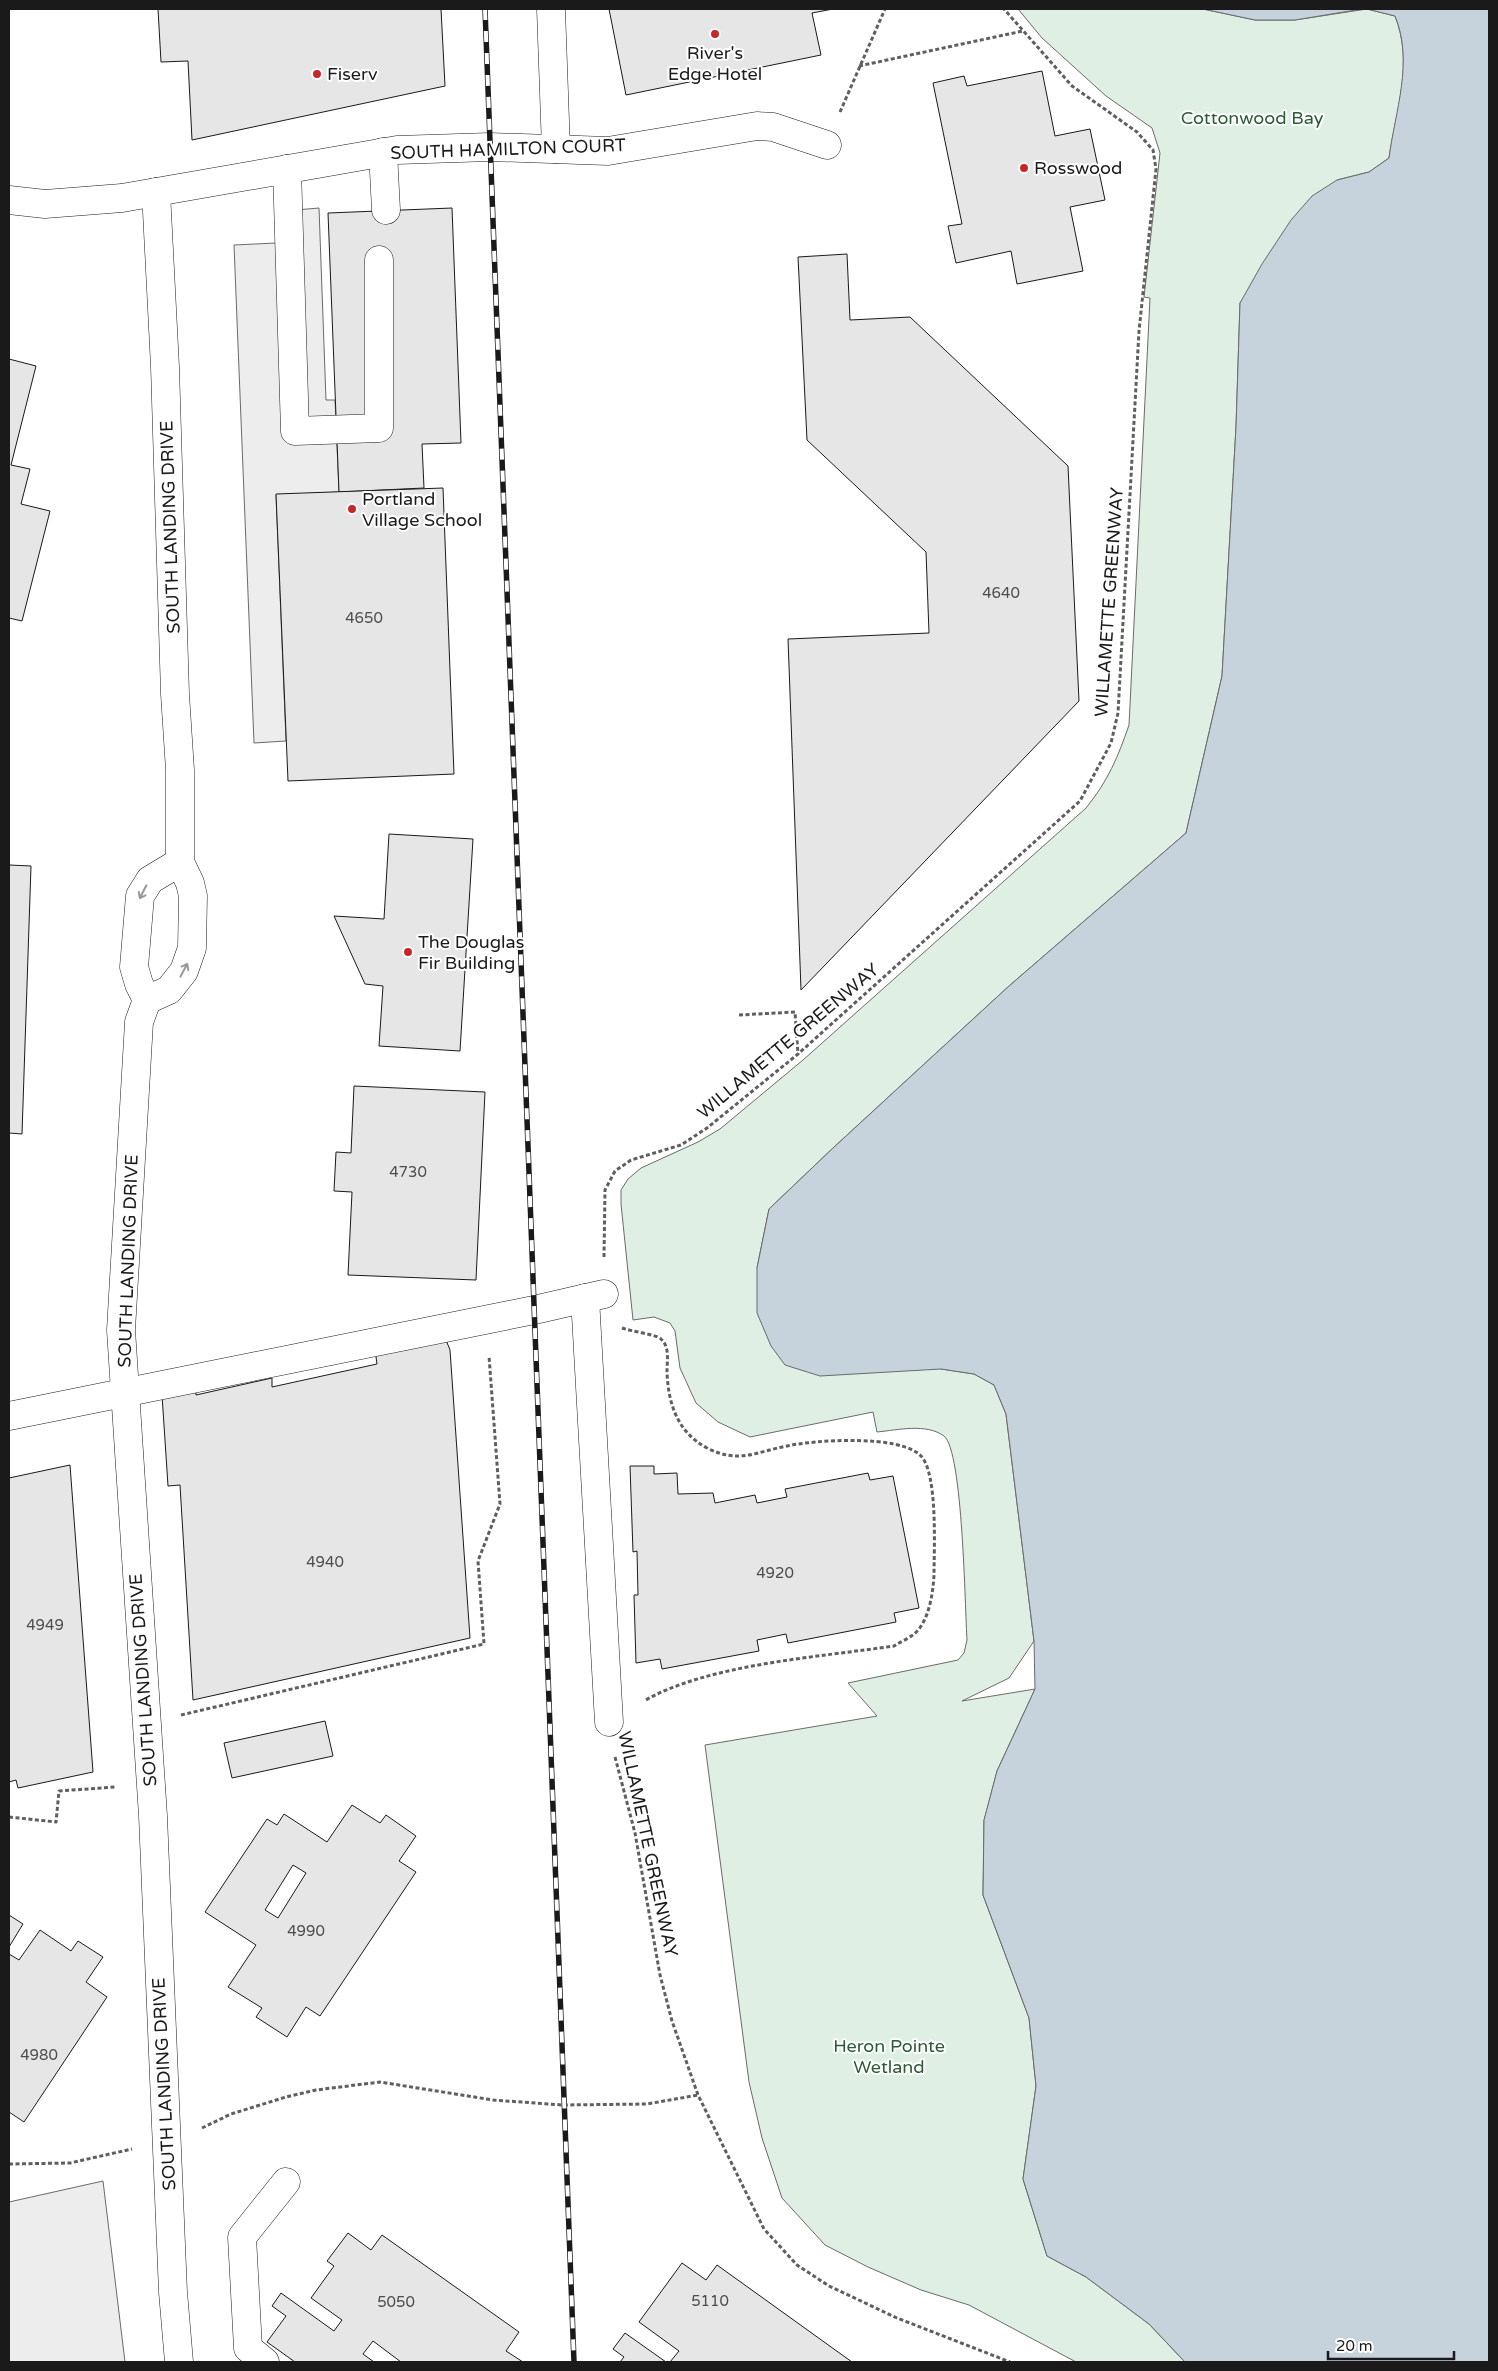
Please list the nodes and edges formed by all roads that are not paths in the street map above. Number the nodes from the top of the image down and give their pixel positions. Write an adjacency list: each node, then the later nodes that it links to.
1 (551, 9): 3 (street)
2 (827, 145): 3 (street, SOUTH HAMILTON COURT)
3 (556, 149): 4 (street, SOUTH HAMILTON COURT)
4 (383, 152): 5 (street, SOUTH HAMILTON COURT); 8 (street)
5 (287, 170): 6 (street, SOUTH HAMILTON COURT); 9 (street)
6 (156, 192): 7 (street, SOUTH HAMILTON COURT); 10 (street, SOUTH LANDING DRIVE)
7 (9, 200)
8 (386, 210)
9 (379, 260)
10 (180, 862): 11 (street, SOUTH LANDING DRIVE, one-way to 10); 11 (street, one-way to 11)
11 (148, 1000): 12 (street, SOUTH LANDING DRIVE)
12 (124, 1393): 13 (street); 14 (street); 16 (street, SOUTH LANDING DRIVE)
13 (9, 1416)
14 (608, 1722)
15 (286, 2182): 17 (street)
16 (178, 2362)
17 (266, 2362)

